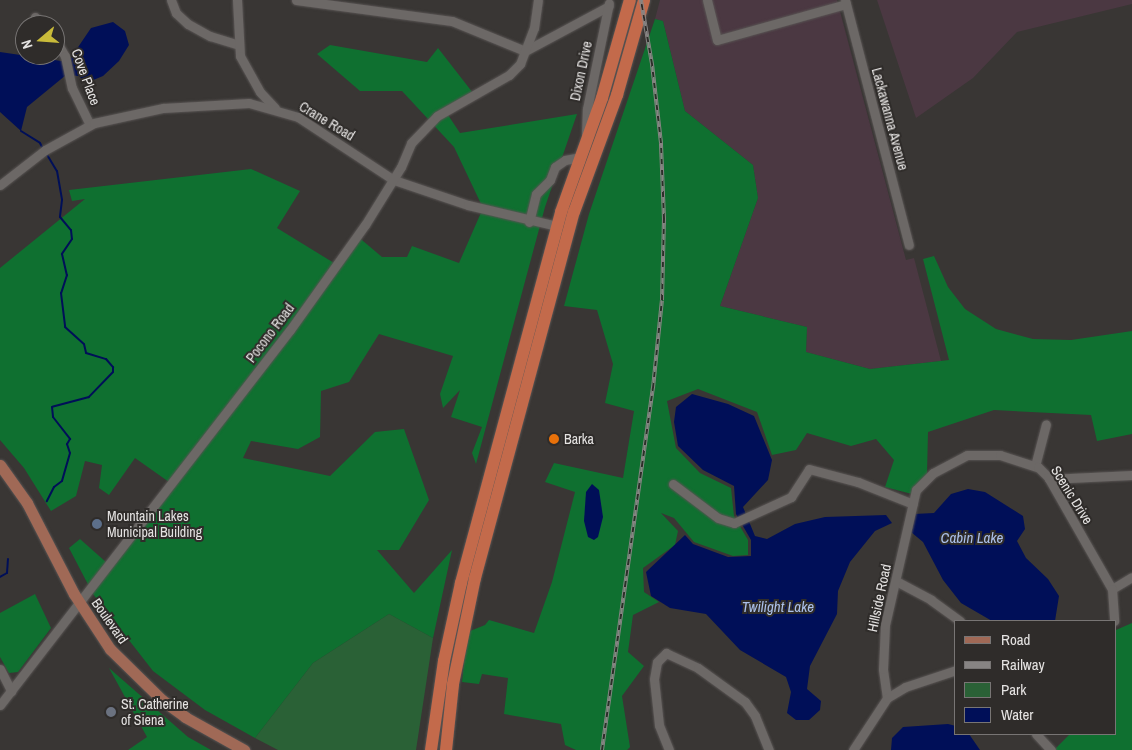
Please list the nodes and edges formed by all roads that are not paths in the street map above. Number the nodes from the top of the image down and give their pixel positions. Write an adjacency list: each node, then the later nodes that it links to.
1 (171, 0): 10 (street)
2 (237, 0): 10 (street)
3 (296, 0): 11 (street)
4 (538, 0): 11 (street, Pocono Road)
5 (630, 0): 15 (highway)
6 (644, 0): 43 (highway)
7 (707, 0): 8 (street)
8 (846, 2): 21 (street, Lackawanna Avenue)
9 (609, 3): 11 (street); 15 (street, Dixon Drive)
10 (237, 44): 13 (street)
11 (526, 50): 17 (street, Pocono Road)
12 (65, 57): 14 (street, Cove Place)
13 (275, 109): 14 (street, Crane Road); 17 (street, Crane Road)
14 (90, 125): 18 (street, Crane Road)
15 (585, 142): 16 (highway)
16 (580, 157): 19 (street); 20 (highway)
17 (394, 180): 19 (street, Crane Road); 32 (street, Pocono Road)
18 (0, 185)
19 (529, 222): 20 (street, Crane Road)
20 (557, 226): 42 (highway)
21 (909, 245)
22 (1046, 424): 24 (street)
23 (0, 465): 32 (main road, Boulevard)
24 (1035, 466): 26 (street, Scenic Drive); 28 (street, Scenic Drive)
25 (1132, 475): 26 (street)
26 (1049, 478): 31 (street, Scenic Drive)
27 (673, 484): 28 (street)
28 (913, 504): 30 (street, Hillside Road)
29 (1132, 577): 31 (street)
30 (896, 580): 33 (street); 38 (street, Hillside Road)
31 (1112, 589): 34 (street, Scenic Drive)
32 (80, 604): 37 (street, Pocono Road); 41 (main road, Boulevard)
33 (959, 620)
34 (1114, 620)
35 (0, 669): 37 (street)
36 (954, 671): 38 (street)
37 (12, 691): 39 (street, Pocono Road)
38 (887, 698): 46 (street)
39 (0, 705)
40 (1037, 735): 47 (street)
41 (244, 750)
42 (431, 750)
43 (446, 750)
44 (669, 750): 45 (street)
45 (769, 750)
46 (853, 750)
47 (1051, 750)

